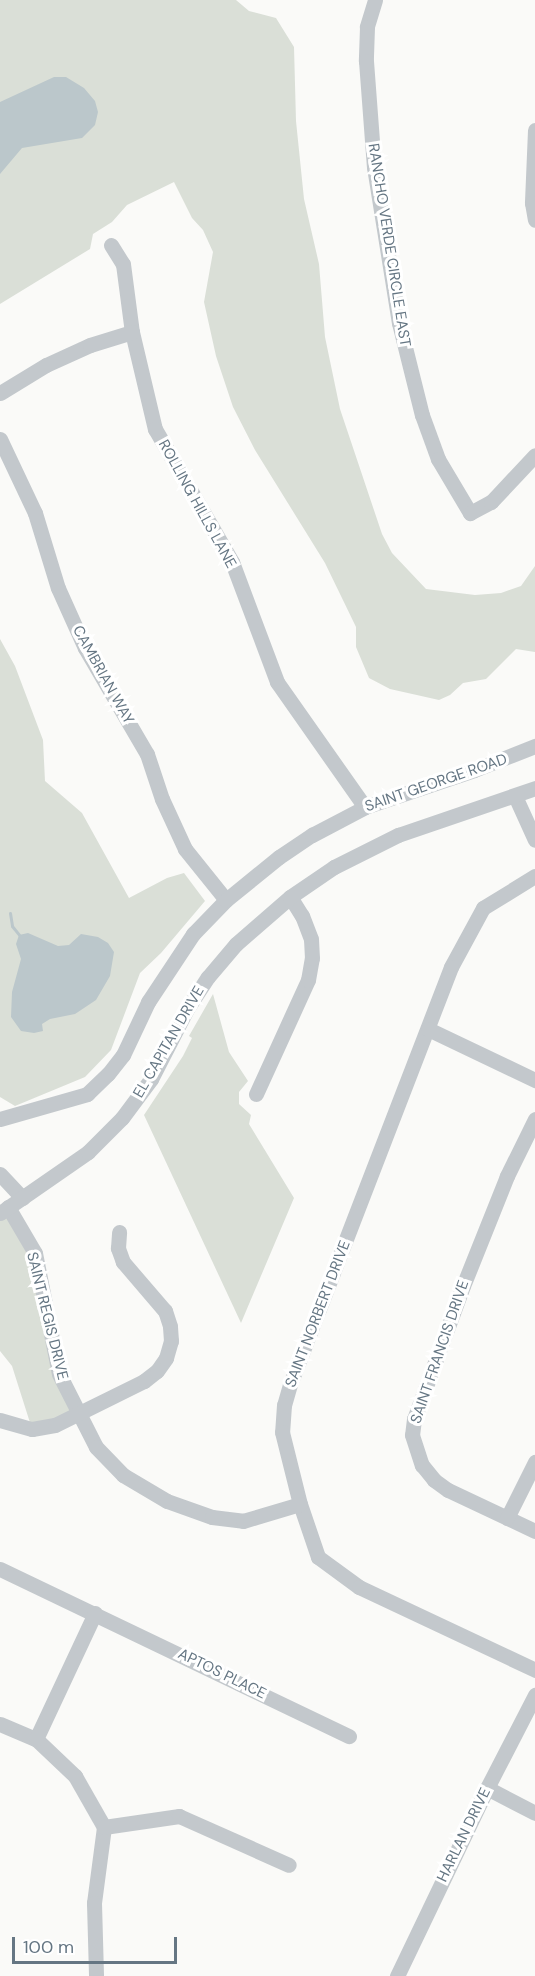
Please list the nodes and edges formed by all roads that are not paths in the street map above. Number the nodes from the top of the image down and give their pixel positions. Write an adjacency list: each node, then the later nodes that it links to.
1 (375, 0): 8 (street, RANCHO VERDE CIRCLE EAST)
2 (535, 130): 3 (street)
3 (535, 220)
4 (111, 245): 5 (street, ROLLING HILLS LANE)
5 (132, 332): 6 (street); 12 (street, ROLLING HILLS LANE)
6 (0, 393)
7 (0, 439): 16 (street, CAMBRIAN WAY)
8 (535, 455)
9 (535, 746): 12 (street, SAINT GEORGE ROAD)
10 (535, 788): 11 (street, EL CAPITAN DRIVE)
11 (515, 796): 13 (street); 15 (street, EL CAPITAN DRIVE)
12 (365, 807): 16 (street, SAINT GEORGE ROAD)
13 (535, 840)
14 (535, 876): 17 (street, SAINT NORBERT DRIVE)
15 (290, 897): 19 (street); 23 (street, EL CAPITAN DRIVE)
16 (226, 900): 20 (street, SAINT GEORGE ROAD)
17 (428, 1029): 18 (street); 29 (street, SAINT NORBERT DRIVE)
18 (535, 1080)
19 (256, 1094)
20 (0, 1119)
21 (535, 1119): 30 (street, SAINT FRANCIS DRIVE)
22 (0, 1174): 23 (street)
23 (22, 1198): 24 (street, EL CAPITAN DRIVE)
24 (4, 1210): 26 (street, SAINT REGIS DRIVE)
25 (119, 1232): 26 (street)
26 (77, 1414): 27 (street); 29 (street, SAINT REGIS DRIVE)
27 (0, 1420)
28 (535, 1462): 30 (street)
29 (300, 1504): 34 (street, SAINT NORBERT DRIVE)
30 (507, 1518): 31 (street, SAINT FRANCIS DRIVE)
31 (535, 1531)
32 (0, 1569): 33 (street, APTOS PLACE)
33 (95, 1613): 37 (street, APTOS PLACE); 38 (street)
34 (535, 1670)
35 (535, 1695): 39 (street, HARLAN DRIVE)
36 (0, 1724): 38 (street)
37 (349, 1736)
38 (36, 1739): 41 (street)
39 (487, 1788): 40 (street); 44 (street, HARLAN DRIVE)
40 (535, 1813)
41 (104, 1827): 42 (street); 43 (street)
42 (289, 1865)
43 (96, 1976)
44 (397, 1976)

